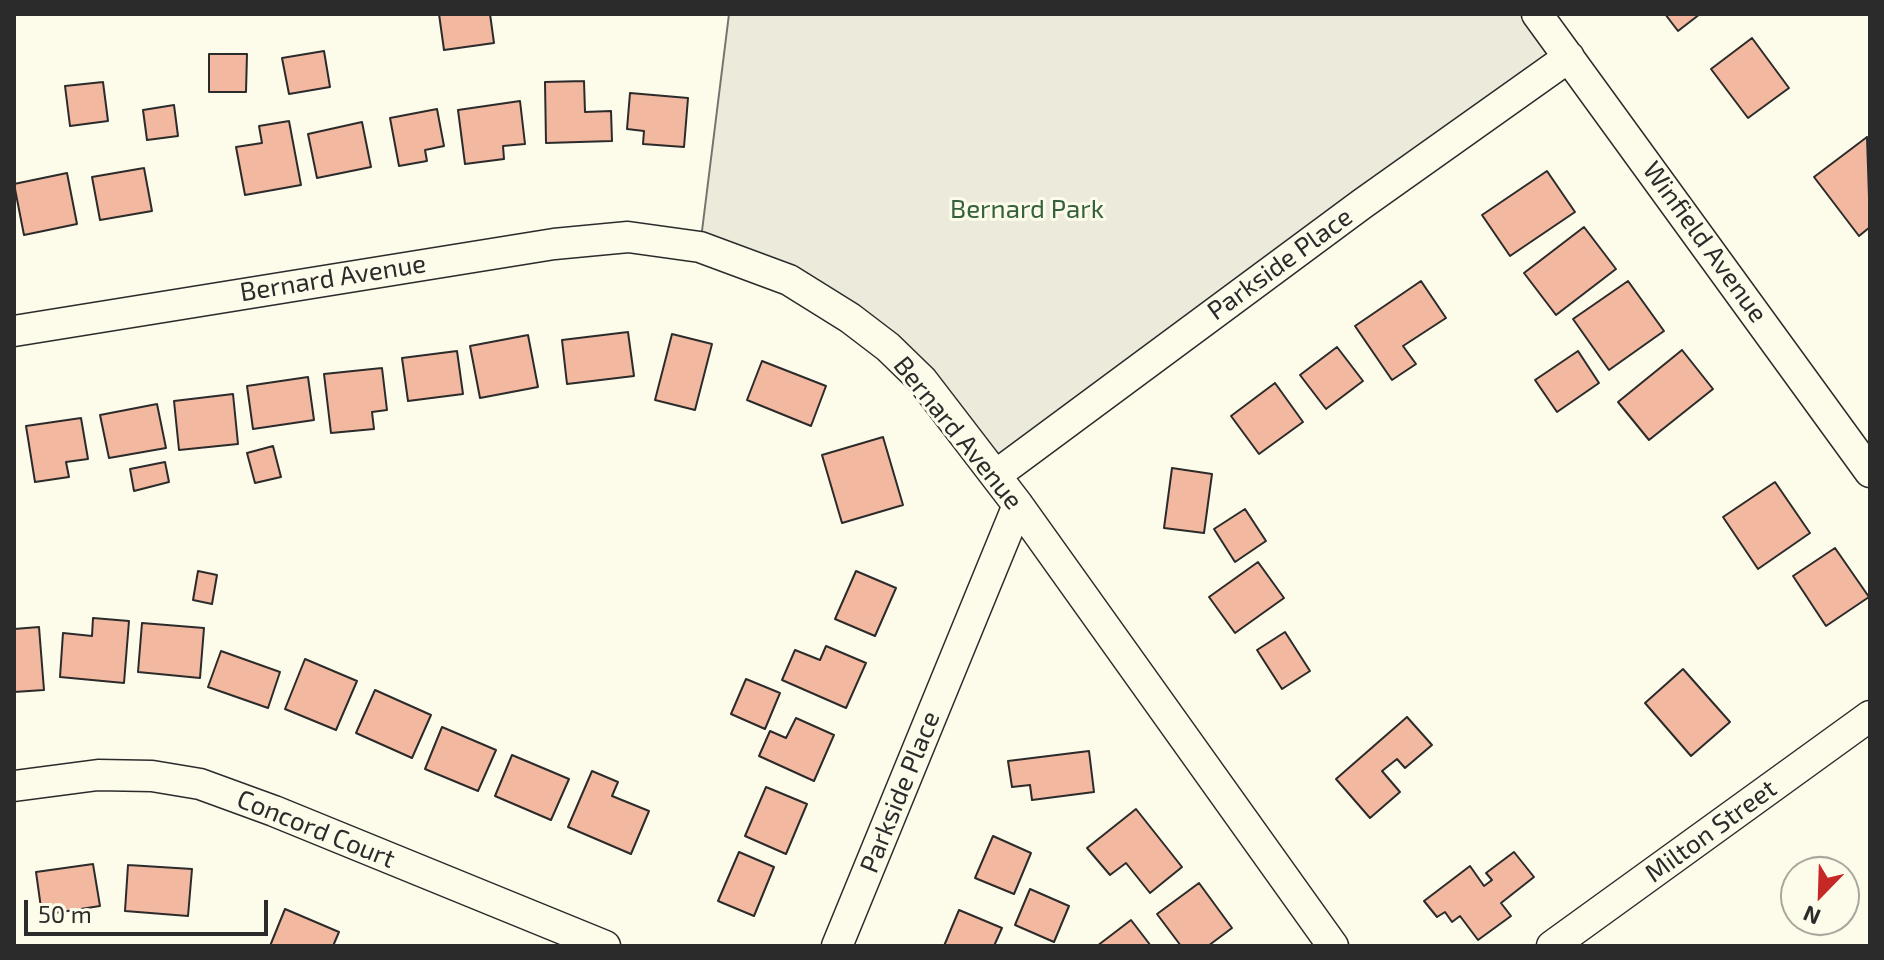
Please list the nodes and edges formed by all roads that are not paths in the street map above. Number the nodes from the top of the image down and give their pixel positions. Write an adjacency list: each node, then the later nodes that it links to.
1 (1537, 14): 2 (street, Winfield Avenue)
2 (1569, 57): 4 (street, Winfield Avenue); 5 (street, Parkside Place)
3 (14, 331): 5 (street, Bernard Avenue)
4 (1870, 472)
5 (996, 475): 6 (street, Bernard Avenue)
6 (1018, 505): 10 (street, Parkside Place); 11 (street, Bernard Avenue)
7 (1870, 716): 12 (street, Milton Street)
8 (14, 786): 9 (street, Concord Court)
9 (605, 946)
10 (837, 946)
11 (1333, 946)
12 (1552, 946)

